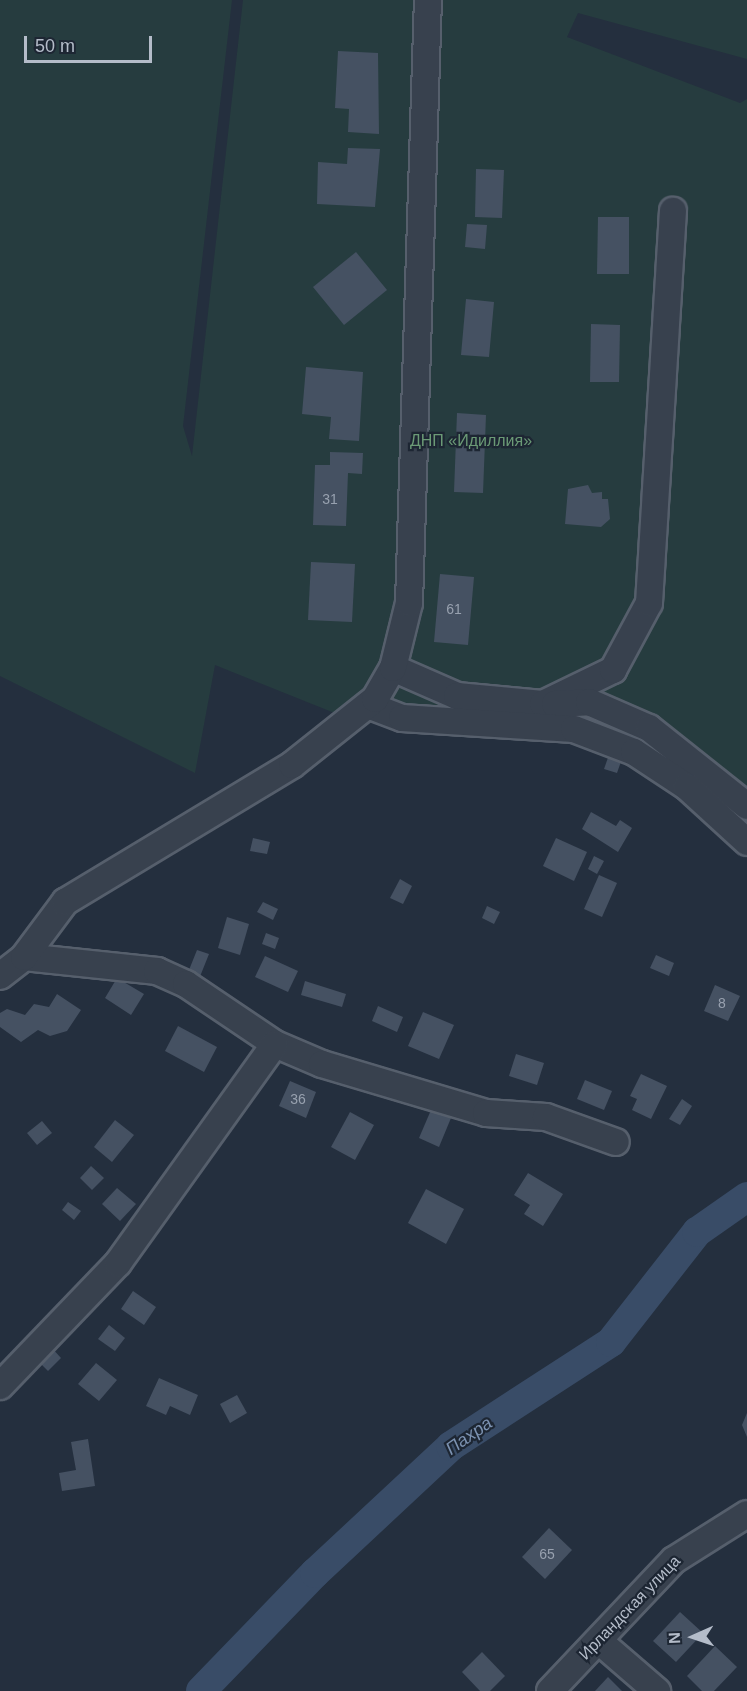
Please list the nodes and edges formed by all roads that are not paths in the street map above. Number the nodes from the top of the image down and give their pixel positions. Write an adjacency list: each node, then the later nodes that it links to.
1 (428, 0): 3 (street)
2 (673, 211): 4 (street)
3 (393, 668): 4 (street); 5 (street)
4 (543, 704): 6 (street)
5 (368, 705): 7 (street); 8 (street)
6 (747, 806)
7 (747, 842)
8 (24, 957): 9 (street); 10 (street)
9 (0, 976)
10 (275, 1044): 11 (street); 12 (street)
11 (616, 1142)
12 (0, 1386)
13 (747, 1514): 14 (street, Ирландская улица)
14 (599, 1641): 15 (street, Ирландская улица); 16 (street)
15 (550, 1691)
16 (657, 1691)

